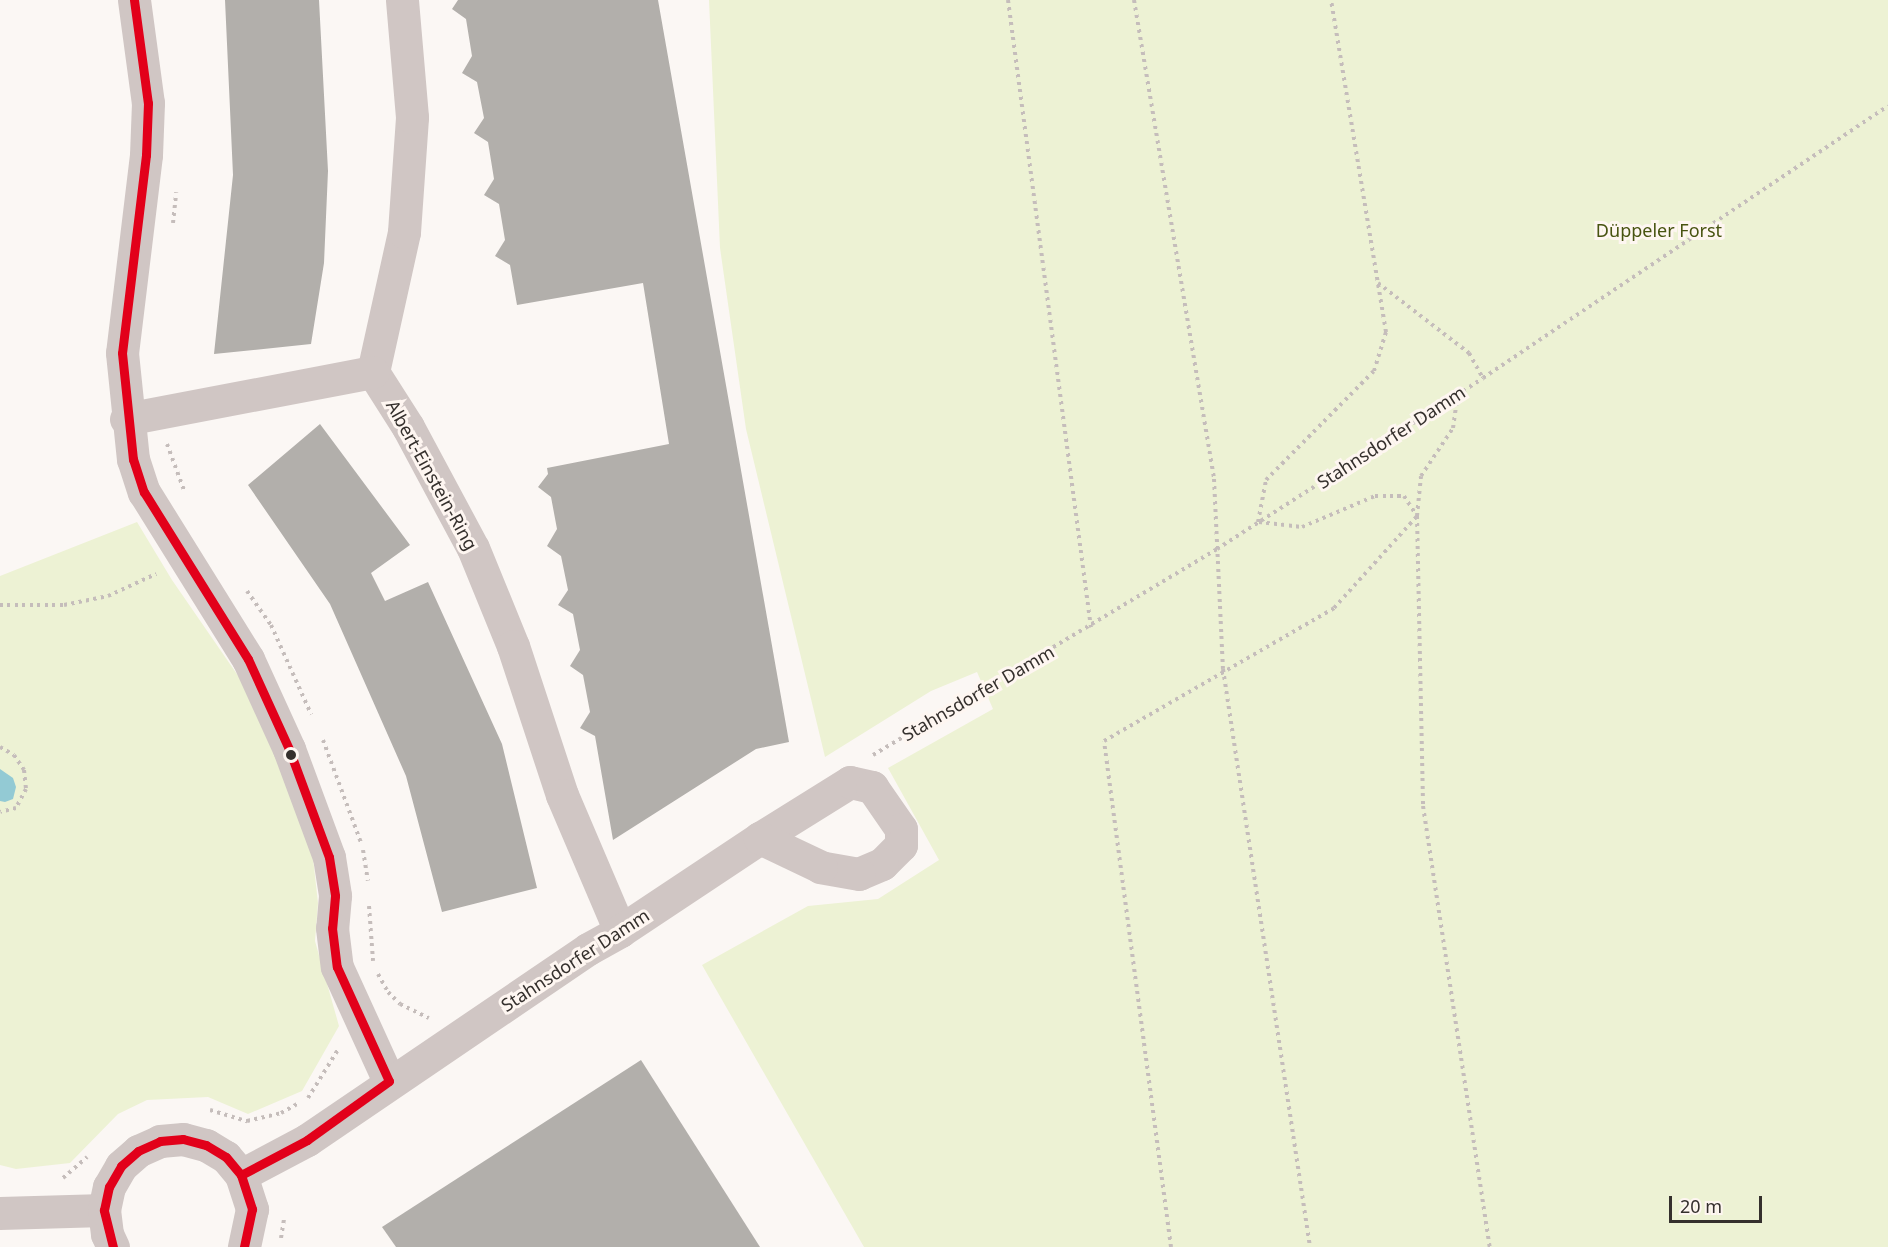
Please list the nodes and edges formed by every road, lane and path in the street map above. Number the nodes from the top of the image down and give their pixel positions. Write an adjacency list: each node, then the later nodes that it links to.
1 (134, 0): 13 (street)
2 (402, 0): 10 (street)
3 (1008, 0): 21 (path)
4 (1134, 0): 17 (path)
5 (1331, 0): 9 (path)
6 (1888, 106): 11 (path, Stahnsdorfer Damm)
7 (177, 190): 8 (path)
8 (172, 232)
9 (1378, 283): 11 (path); 16 (path)
10 (373, 372): 13 (street); 31 (street, Albert-Einstein-Ring)
11 (1483, 378): 12 (path, Stahnsdorfer Damm)
12 (1458, 394): 15 (path); 16 (path, Stahnsdorfer Damm)
13 (142, 416): 14 (path); 18 (street)
14 (189, 502)
15 (1417, 516): 16 (path); 22 (path); 41 (path)
16 (1257, 522): 17 (path, Stahnsdorfer Damm)
17 (1217, 549): 21 (path, Stahnsdorfer Damm); 22 (path)
18 (183, 558): 20 (path); 33 (street)
19 (240, 581): 23 (path)
20 (0, 605)
21 (1091, 628): 26 (path, Stahnsdorfer Damm)
22 (1223, 669): 39 (path); 40 (path)
23 (313, 717)
24 (321, 737): 29 (path)
25 (0, 747): 27 (path)
26 (862, 761)
27 (0, 812)
28 (760, 838): 31 (street, Stahnsdorfer Damm)
29 (368, 885)
30 (368, 895): 32 (path)
31 (620, 931): 33 (street, Stahnsdorfer Damm)
32 (440, 1017)
33 (389, 1081): 34 (street)
34 (242, 1175): 35 (street); 38 (street)
35 (104, 1210): 36 (street); 37 (street)
36 (0, 1213)
37 (113, 1247)
38 (244, 1247)
39 (1171, 1247)
40 (1310, 1247)
41 (1490, 1247)

